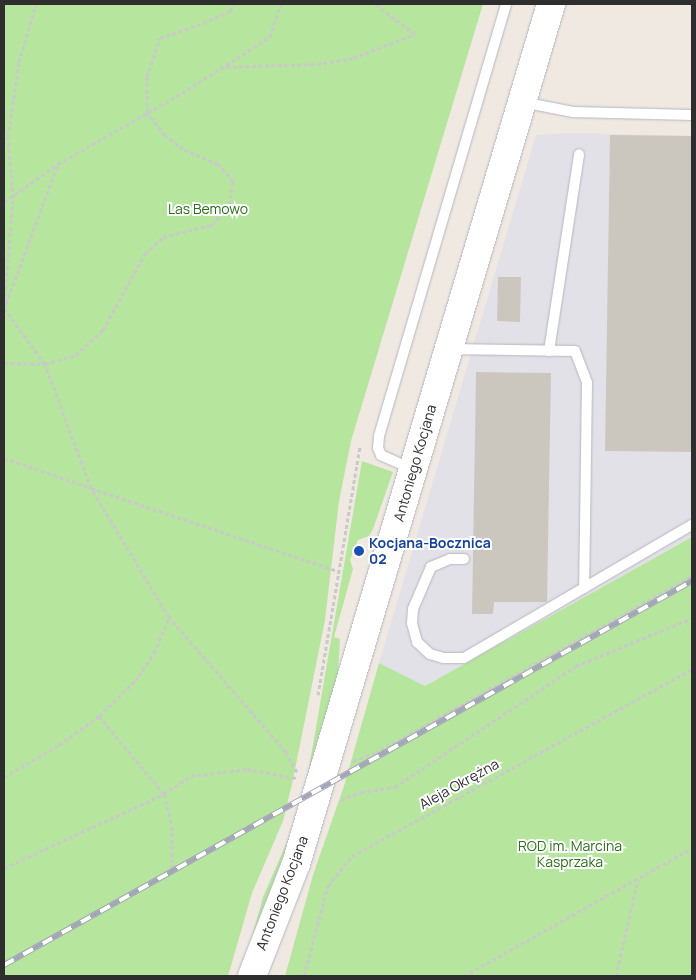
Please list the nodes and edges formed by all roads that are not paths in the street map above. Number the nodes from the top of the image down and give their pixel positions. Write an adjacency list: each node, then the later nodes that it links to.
1 (506, 4): 8 (lane)
2 (551, 4): 3 (street, Antoniego Kocjana)
3 (521, 102): 4 (lane); 6 (street, Antoniego Kocjana)
4 (692, 115)
5 (579, 154): 7 (lane)
6 (448, 349): 7 (lane); 8 (street, Antoniego Kocjana)
7 (549, 351): 11 (lane)
8 (413, 469): 12 (street, Antoniego Kocjana)
9 (692, 525): 11 (lane)
10 (464, 559): 11 (lane)
11 (584, 588)
12 (252, 976)

